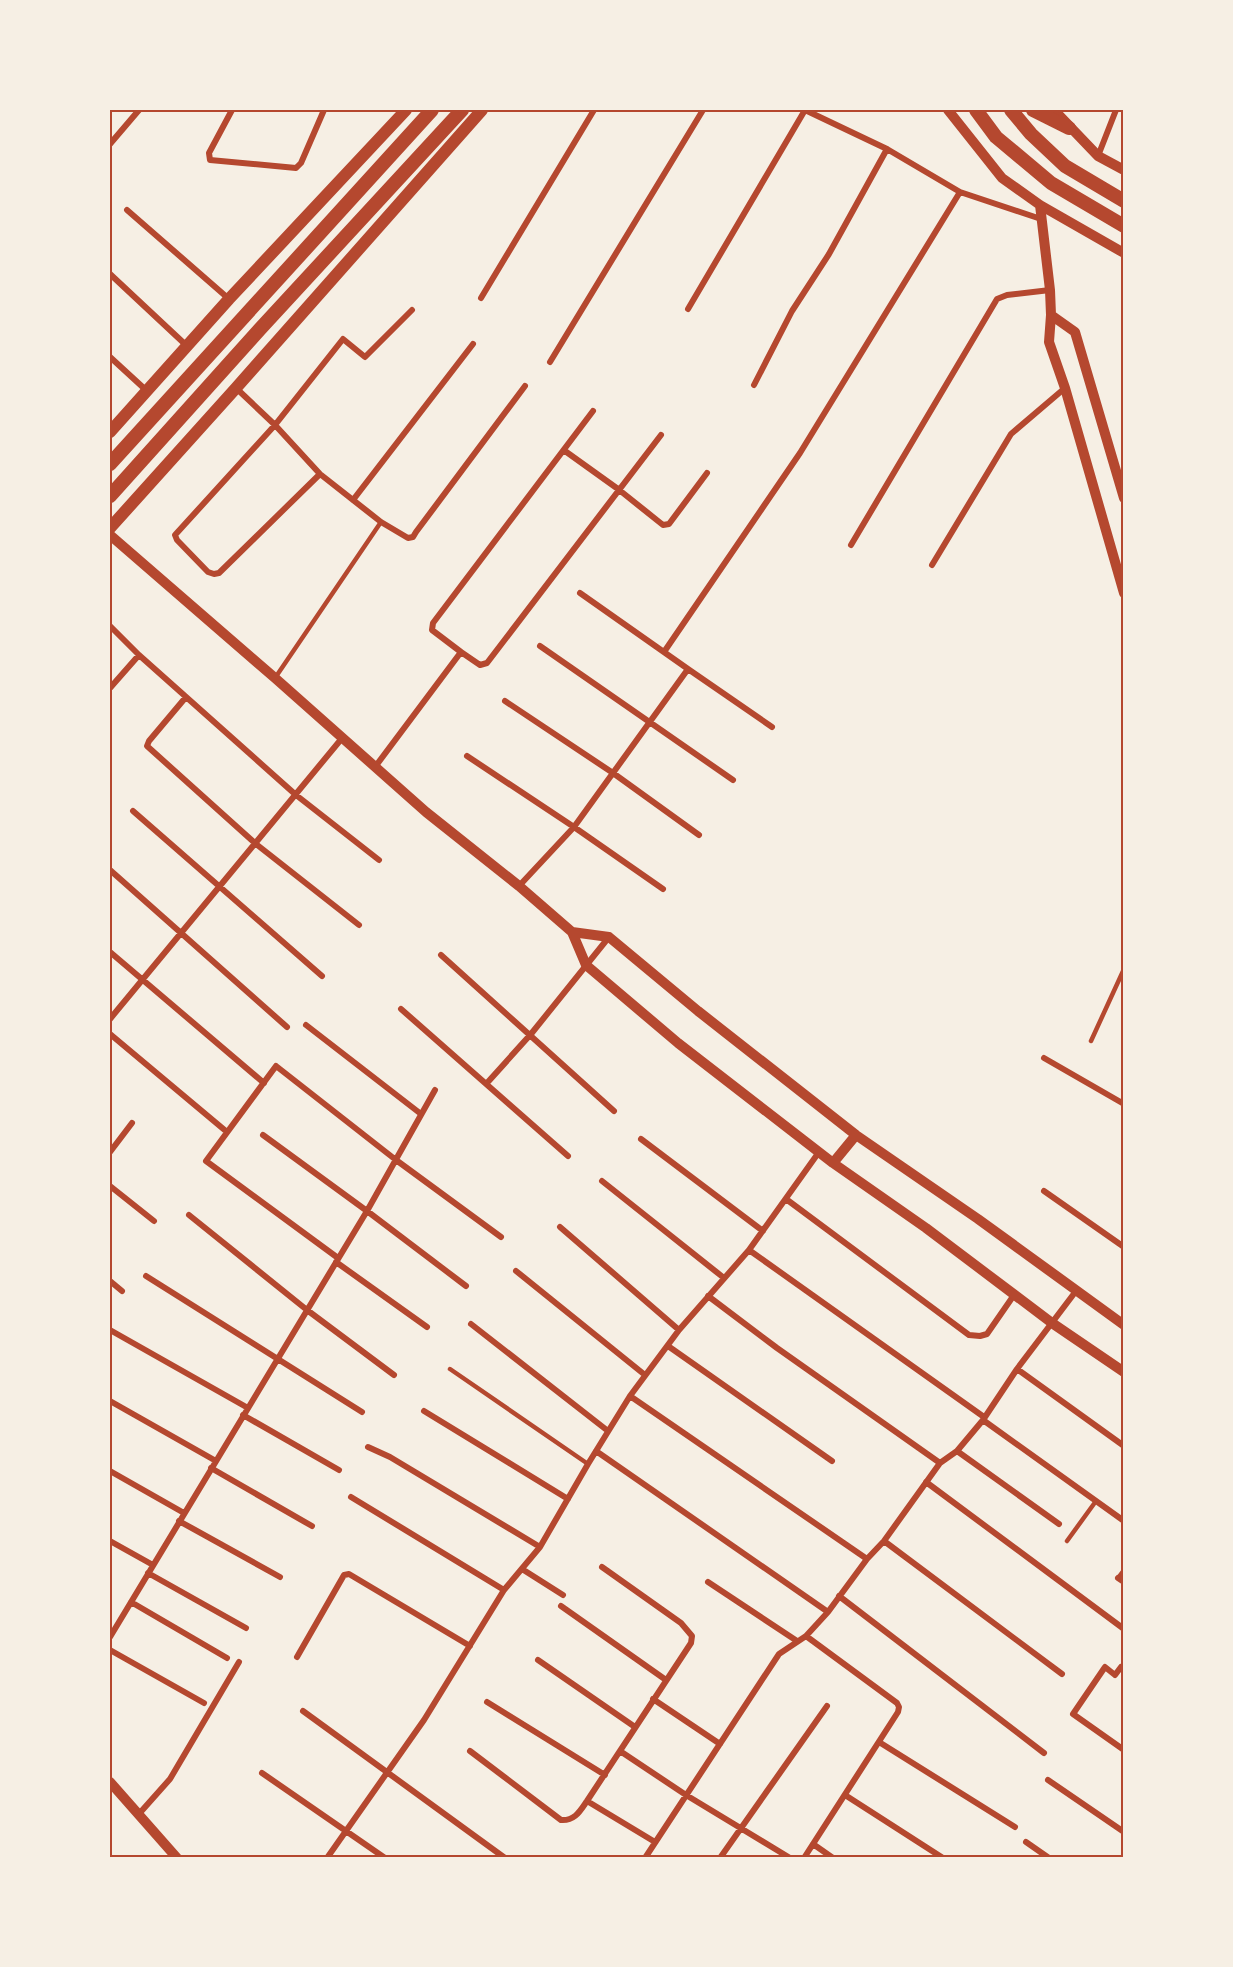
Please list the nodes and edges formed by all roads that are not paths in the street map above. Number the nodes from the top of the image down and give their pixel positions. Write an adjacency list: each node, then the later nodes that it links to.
1 (139, 110): 18 (street)
2 (232, 110): 3 (street)
3 (324, 110)
4 (406, 110): 32 (main road)
5 (432, 110): 50 (main road)
6 (462, 110): 54 (main road)
7 (482, 110): 42 (main road)
8 (594, 110): 31 (street)
9 (703, 110): 39 (street)
10 (805, 110): 19 (street); 33 (street)
11 (948, 110): 24 (street)
12 (976, 110): 27 (main road)
13 (1011, 110): 23 (main road)
14 (1033, 110): 17 (main road)
15 (1054, 110): 17 (street)
16 (1116, 110): 20 (street)
17 (1069, 128): 20 (street)
18 (110, 144)
19 (887, 148): 22 (street); 40 (street)
20 (1098, 156): 21 (street)
21 (1124, 170)
22 (960, 192): 26 (street); 67 (street)
23 (1124, 201)
24 (1040, 205): 26 (street); 28 (street)
25 (127, 210): 32 (street)
26 (1041, 219): 30 (street)
27 (1124, 226)
28 (1124, 253)
29 (110, 274): 37 (street)
30 (1050, 290): 35 (street); 60 (street)
31 (481, 298)
32 (229, 300): 37 (main road)
33 (688, 309)
34 (412, 310): 46 (street)
35 (1052, 315): 43 (street); 55 (street)
36 (473, 344): 56 (street)
37 (187, 346): 44 (main road)
38 (110, 357): 44 (street)
39 (550, 362)
40 (754, 385)
41 (525, 386): 57 (street)
42 (236, 388): 46 (street); 58 (main road)
43 (1065, 388): 61 (street); 63 (street)
44 (147, 391): 47 (main road)
45 (593, 411): 49 (street)
46 (275, 425): 52 (street); 52 (street)
47 (110, 432)
48 (661, 435): 53 (street)
49 (565, 451): 53 (street); 66 (street)
50 (110, 464)
51 (707, 473): 53 (street)
52 (320, 474): 56 (street)
53 (618, 489): 66 (street)
54 (110, 496)
55 (1124, 498)
56 (353, 500): 57 (street)
57 (381, 522): 70 (lane)
58 (110, 528)
59 (110, 535): 70 (street)
60 (850, 545)
61 (932, 565)
62 (580, 593): 67 (street)
63 (1124, 593)
64 (110, 626): 68 (street)
65 (540, 646): 74 (street)
66 (461, 652): 78 (street)
67 (664, 652): 69 (street)
68 (139, 655): 71 (street); 72 (street)
69 (688, 669): 74 (street); 75 (street)
70 (275, 678): 76 (street)
71 (110, 688)
72 (186, 697): 81 (street); 85 (street)
73 (505, 701): 79 (street)
74 (650, 721): 79 (street); 80 (street)
75 (772, 727)
76 (343, 737): 78 (street); 81 (street)
77 (467, 756): 83 (street)
78 (375, 766): 89 (street)
79 (613, 773): 83 (street); 84 (street)
80 (733, 780)
81 (296, 795): 85 (street); 86 (street)
82 (133, 811): 88 (street)
83 (574, 827): 89 (street); 90 (street)
84 (699, 835)
85 (256, 844): 88 (street); 91 (street)
86 (379, 860)
87 (110, 870): 93 (street)
88 (220, 886): 93 (street); 99 (street)
89 (519, 886): 92 (street)
90 (663, 890)
91 (358, 925)
92 (572, 932): 94 (street); 97 (street)
93 (182, 933): 100 (street); 104 (street)
94 (609, 937): 97 (street); 118 (street)
95 (110, 952): 100 (street)
96 (441, 956): 106 (street)
97 (586, 965): 106 (street); 121 (street)
98 (1124, 969): 107 (lane)
99 (322, 976)
100 (142, 979): 102 (street); 109 (street)
101 (401, 1009): 110 (street)
102 (110, 1019)
103 (306, 1025): 114 (street)
104 (287, 1027)
105 (110, 1034): 116 (street)
106 (531, 1034): 110 (street); 113 (street)
107 (1091, 1041)
108 (1044, 1058): 112 (street)
109 (264, 1083): 116 (street); 123 (street)
110 (487, 1083): 122 (street)
111 (435, 1090): 114 (street)
112 (1124, 1104)
113 (614, 1111)
114 (422, 1114): 123 (street)
115 (132, 1123): 120 (street)
116 (227, 1132): 137 (street)
117 (263, 1135): 129 (street)
118 (856, 1135): 124 (street); 144 (street)
119 (641, 1139): 133 (street)
120 (110, 1152)
121 (819, 1152): 124 (street); 128 (street)
122 (568, 1156)
123 (396, 1160): 129 (street); 134 (street)
124 (833, 1162): 145 (street)
125 (602, 1181): 140 (street)
126 (110, 1186): 131 (street)
127 (1044, 1191): 135 (street)
128 (786, 1199): 133 (street); 145 (street)
129 (367, 1211): 137 (street); 142 (street)
130 (189, 1215): 147 (street)
131 (154, 1221)
132 (560, 1227): 153 (street)
133 (763, 1231): 136 (street)
134 (501, 1237)
135 (1124, 1247)
136 (749, 1250): 140 (street); 167 (street)
137 (337, 1260): 147 (street); 151 (street)
138 (516, 1271): 160 (street)
139 (146, 1275): 155 (street)
140 (724, 1278): 146 (street)
141 (110, 1281): 143 (street)
142 (466, 1286)
143 (122, 1291)
144 (1076, 1291): 148 (street); 150 (street)
145 (1014, 1295): 148 (street)
146 (708, 1296): 153 (street); 175 (street)
147 (307, 1310): 155 (street); 159 (street)
148 (1052, 1323): 157 (street); 158 (street)
149 (471, 1324): 168 (street)
150 (1124, 1325)
151 (427, 1327)
152 (110, 1330): 163 (street)
153 (679, 1330): 154 (street)
154 (668, 1346): 160 (street); 174 (street)
155 (277, 1359): 163 (street); 165 (street)
156 (450, 1368): 176 (lane)
157 (1017, 1369): 167 (street); 169 (street)
158 (1124, 1372)
159 (394, 1375)
160 (645, 1375): 161 (street)
161 (630, 1396): 168 (street); 193 (street)
162 (110, 1401): 173 (street)
163 (248, 1408): 166 (street)
164 (424, 1411): 182 (street)
165 (362, 1412)
166 (243, 1415): 173 (street); 178 (street)
167 (983, 1419): 172 (street); 183 (street)
168 (608, 1431): 171 (street)
169 (1124, 1446)
170 (368, 1447): 192 (street)
171 (596, 1451): 176 (street); 207 (street)
172 (957, 1451): 175 (street); 187 (street)
173 (216, 1461): 177 (street)
174 (832, 1461)
175 (940, 1463): 180 (street)
176 (588, 1464): 182 (street)
177 (211, 1468): 184 (street); 188 (street)
178 (339, 1470)
179 (110, 1471): 184 (street)
180 (926, 1482): 190 (street); 209 (street)
181 (351, 1497): 202 (street)
182 (568, 1499): 192 (street)
183 (1096, 1501): 186 (street); 191 (lane)
184 (184, 1513): 185 (street)
185 (179, 1521): 194 (street); 199 (street)
186 (1124, 1521)
187 (1059, 1524)
188 (312, 1526)
189 (110, 1541): 194 (street)
190 (884, 1541): 193 (street); 220 (street)
191 (1067, 1541)
192 (540, 1547): 196 (street)
193 (867, 1559): 204 (street)
194 (153, 1565): 198 (street)
195 (602, 1567): 221 (street)
196 (522, 1569): 202 (street); 203 (street)
197 (1124, 1570): 200 (lane)
198 (148, 1573): 205 (street); 208 (street)
199 (280, 1577)
200 (1121, 1580)
201 (708, 1581): 212 (street)
202 (504, 1590): 213 (street)
203 (563, 1595)
204 (839, 1596): 207 (street); 233 (street)
205 (131, 1602): 211 (street); 216 (street)
206 (561, 1606): 221 (street)
207 (828, 1612): 210 (street)
208 (246, 1628)
209 (1124, 1629)
210 (806, 1636): 212 (street); 228 (street)
211 (110, 1637)
212 (797, 1641): 229 (street)
213 (470, 1646): 215 (street); 235 (street)
214 (110, 1650): 223 (street)
215 (297, 1657)
216 (227, 1658)
217 (538, 1660): 227 (street)
218 (239, 1662): 242 (street)
219 (1124, 1669): 230 (street)
220 (1062, 1674)
221 (666, 1680): 222 (street)
222 (653, 1699): 227 (street); 229 (street)
223 (204, 1702)
224 (487, 1702): 236 (street)
225 (827, 1706): 243 (street)
226 (303, 1711): 235 (street)
227 (635, 1727): 232 (street)
228 (879, 1742): 239 (street); 244 (street)
229 (720, 1744): 240 (street)
230 (1124, 1750)
231 (470, 1751): 241 (street)
232 (620, 1751): 236 (street); 240 (street)
233 (1044, 1753)
234 (262, 1773): 245 (street)
235 (386, 1773): 245 (street); 253 (street)
236 (605, 1775): 241 (street)
237 (1048, 1780): 246 (street)
238 (110, 1782): 242 (street)
239 (845, 1794): 249 (street); 259 (street)
240 (687, 1795): 243 (street); 247 (street)
241 (587, 1801): 247 (street)
242 (138, 1815): 250 (street)
243 (740, 1827): 255 (street); 256 (street)
244 (1015, 1827)
245 (346, 1830): 251 (street); 252 (street)
246 (1124, 1832)
247 (655, 1842): 254 (street)
248 (1026, 1842): 260 (street)
249 (813, 1844): 257 (street); 258 (street)
250 (177, 1857)
251 (327, 1857)
252 (385, 1857)
253 (505, 1857)
254 (645, 1857)
255 (720, 1857)
256 (790, 1857)
257 (804, 1857)
258 (833, 1857)
259 (943, 1857)
260 (1049, 1857)

